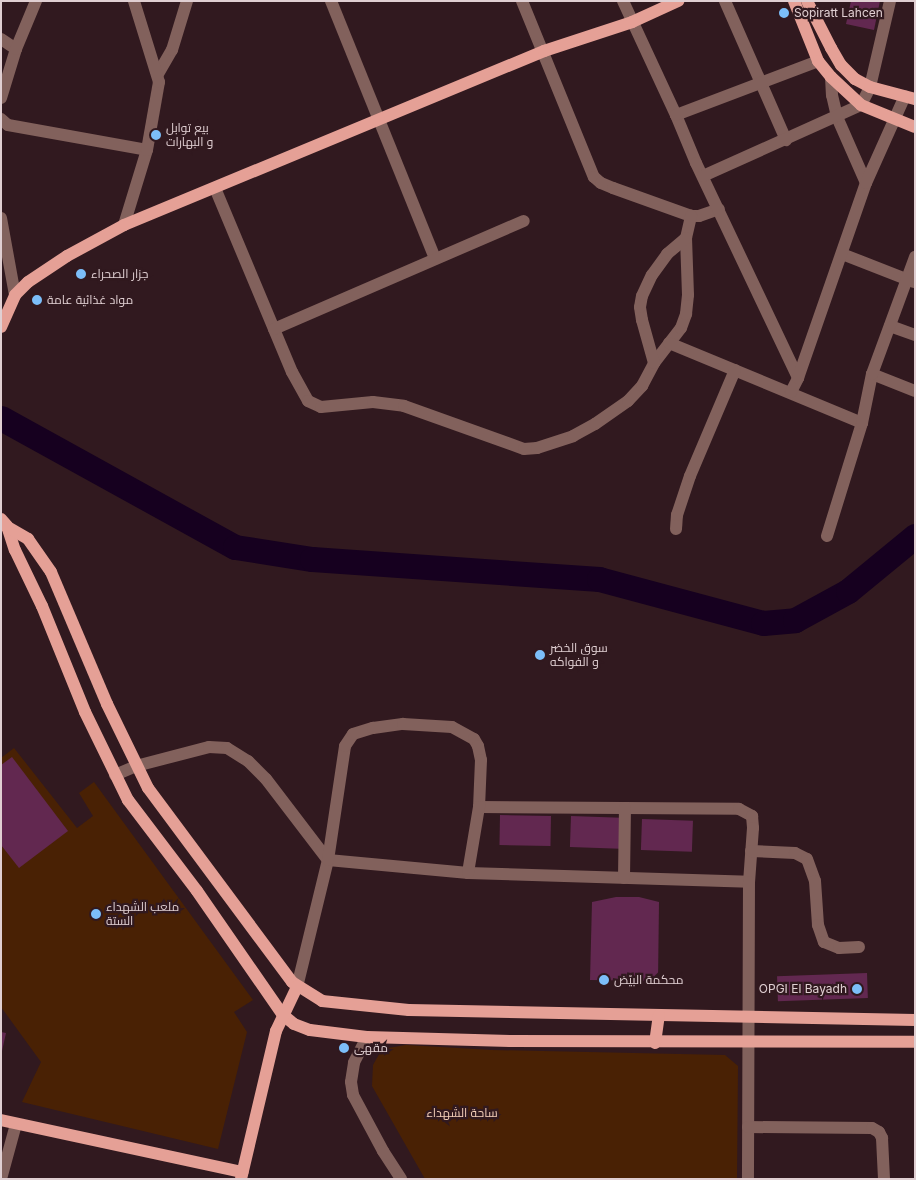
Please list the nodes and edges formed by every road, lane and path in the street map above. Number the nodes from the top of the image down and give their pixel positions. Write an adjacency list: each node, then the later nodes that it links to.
1 (36, 1): 14 (street)
2 (134, 1): 17 (street)
3 (187, 1): 17 (street)
4 (331, 1): 29 (street)
5 (522, 1): 15 (street)
6 (623, 1): 12 (street)
7 (725, 1): 19 (street)
8 (794, 1): 16 (main road)
9 (807, 1): 21 (main road)
10 (890, 1): 21 (street)
11 (672, 2): 12 (main road)
12 (632, 22): 15 (main road); 25 (street)
13 (1, 39): 14 (street)
14 (16, 49): 20 (street)
15 (544, 51): 29 (main road); 37 (street)
16 (818, 60): 18 (main road); 19 (street)
17 (158, 74): 32 (street)
18 (831, 77): 24 (main road); 26 (street)
19 (761, 82): 25 (street); 31 (street)
20 (3, 83): 23 (street)
21 (870, 87): 22 (main road); 24 (street)
22 (910, 97): 28 (street)
23 (1, 98)
24 (862, 105): 26 (street); 28 (main road)
25 (676, 115): 33 (street)
26 (837, 118): 31 (street); 34 (street)
27 (1, 119): 32 (street)
28 (896, 120): 30 (main road); 34 (street)
29 (378, 121): 35 (main road); 44 (street)
30 (915, 127)
31 (786, 140): 33 (street)
32 (147, 150): 40 (street)
33 (703, 176): 36 (street)
34 (866, 183): 42 (street)
35 (215, 188): 40 (main road); 50 (street)
36 (718, 209): 37 (street); 56 (street)
37 (691, 216): 41 (street)
38 (1, 218): 46 (street)
39 (524, 222): 44 (street)
40 (124, 225): 46 (main road)
41 (686, 238): 52 (street); 53 (street)
42 (842, 254): 45 (street); 56 (street)
43 (915, 257): 45 (street)
44 (435, 258): 50 (street)
45 (911, 281): 48 (street)
46 (15, 295): 47 (main road)
47 (5, 309): 49 (main road)
48 (890, 326): 51 (street); 55 (street)
49 (1, 327)
50 (274, 329): 53 (street)
51 (915, 335)
52 (670, 343): 53 (street); 54 (street)
53 (654, 363)
54 (735, 370): 58 (street); 61 (street)
55 (872, 374): 57 (street); 59 (street)
56 (798, 378): 58 (street)
57 (915, 391)
58 (790, 392): 59 (street)
59 (862, 422): 62 (street)
60 (3, 523): 63 (main road); 64 (main road)
61 (676, 529)
62 (827, 536)
63 (136, 766): 64 (street); 68 (street); 73 (main road)
64 (115, 776): 74 (main road)
65 (478, 807): 66 (street); 68 (street); 69 (street)
66 (625, 808): 67 (street); 70 (street)
67 (751, 851): 71 (street); 72 (street)
68 (328, 860): 69 (street); 73 (street)
69 (468, 873): 70 (street)
70 (624, 878): 71 (street)
71 (748, 882): 76 (street)
72 (859, 947)
73 (297, 987): 74 (main road); 75 (main road)
74 (283, 1015): 78 (main road); 85 (main road)
75 (659, 1015): 76 (main road); 81 (main road)
76 (748, 1017): 77 (main road); 79 (street)
77 (915, 1020)
78 (367, 1036): 81 (main road); 87 (street)
79 (749, 1041): 80 (main road); 81 (main road); 84 (street)
80 (915, 1042)
81 (655, 1043)
82 (1, 1120): 83 (main road)
83 (16, 1124): 85 (main road); 86 (street)
84 (748, 1126): 88 (street); 89 (street)
85 (242, 1175)
86 (1, 1179)
87 (401, 1179)
88 (748, 1179)
89 (884, 1179)

